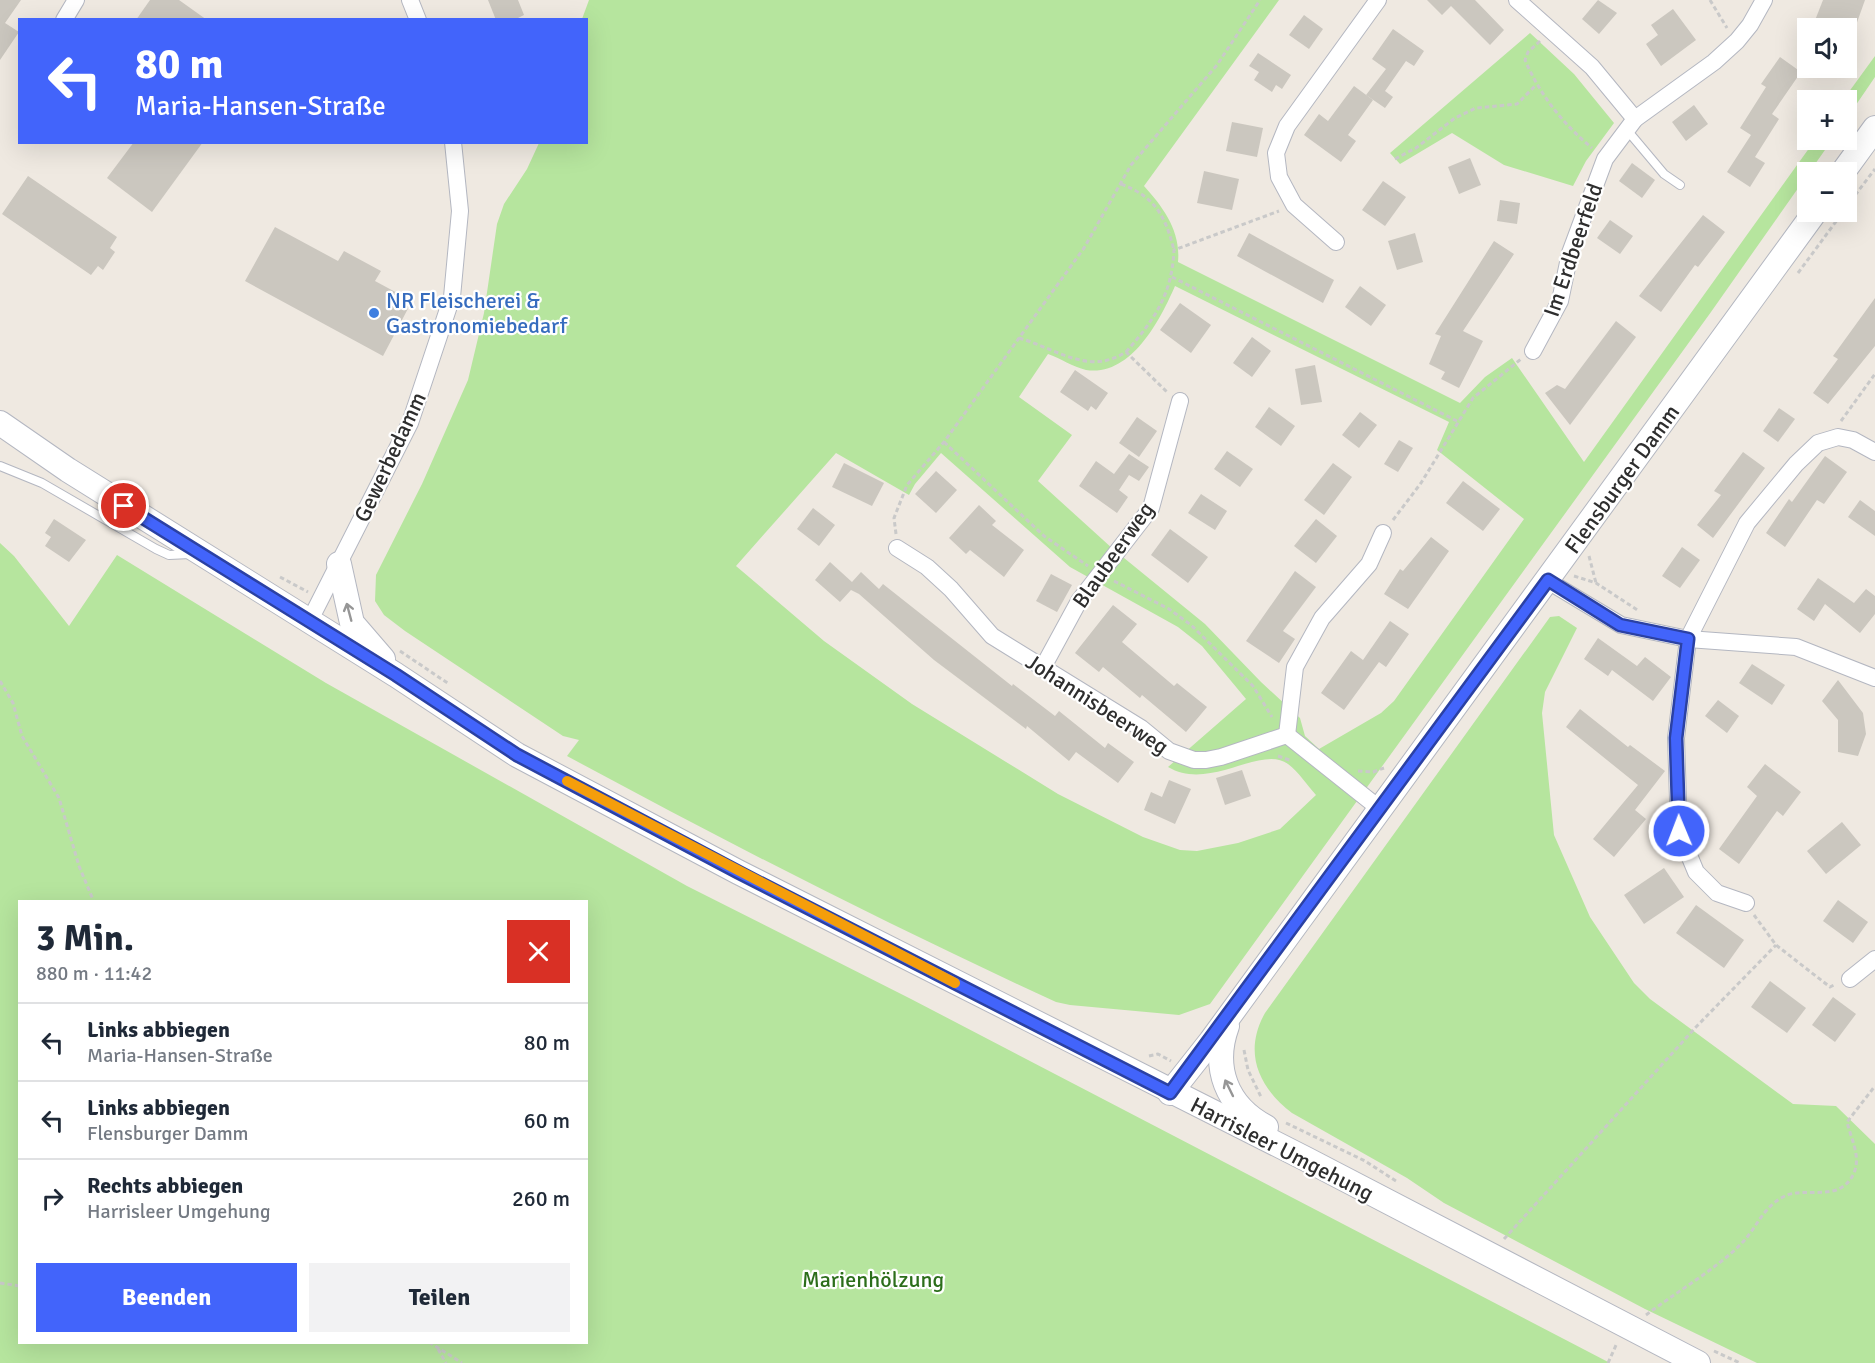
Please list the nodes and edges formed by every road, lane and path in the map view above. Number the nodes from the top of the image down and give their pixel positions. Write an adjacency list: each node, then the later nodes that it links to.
1 (76, 0): 7 (street)
2 (410, 0): 8 (street)
3 (1260, 0): 18 (path)
4 (1378, 0): 21 (street)
5 (1517, 0): 9 (street)
6 (1764, 0): 11 (street, Im Erdbeerfeld)
7 (65, 18)
8 (417, 18)
9 (1553, 29): 10 (path); 11 (street)
10 (1536, 85): 14 (path); 15 (path)
11 (1630, 124): 15 (street, Im Erdbeerfeld); 19 (lane)
12 (1875, 128): 16 (main road)
13 (453, 144): 41 (street, Gewerbedamm)
14 (1395, 159)
15 (1605, 159): 27 (street, Im Erdbeerfeld)
16 (1850, 162)
17 (1875, 169): 20 (path)
18 (1121, 184): 24 (path); 26 (path)
19 (1680, 185)
20 (1857, 193)
21 (1294, 205): 23 (street); 24 (path)
22 (1808, 222): 45 (main road, Flensburger Damm)
23 (1336, 242)
24 (1174, 250): 25 (path)
25 (1172, 277): 28 (path); 31 (path)
26 (1019, 338): 28 (path); 34 (path)
27 (1533, 351): 31 (path)
28 (1126, 352): 30 (path)
29 (1875, 374): 33 (path)
30 (1180, 401): 42 (street, Blaubeerweg)
31 (1457, 422): 37 (path)
32 (0, 423): 39 (main road, Harrisleer Umgehung)
33 (1838, 437): 35 (street); 50 (street)
34 (944, 442): 38 (path); 42 (path)
35 (1875, 452)
36 (0, 466): 39 (lane)
37 (1383, 533): 57 (street)
38 (897, 548): 52 (street, Johannisbeerweg)
39 (200, 553): 49 (main road, Harrisleer Umgehung)
40 (1588, 555): 46 (path)
41 (339, 564): 47 (street, Gewerbedamm); 53 (main road, one-way to 41)
42 (1099, 573): 52 (street, Blaubeerweg); 57 (path)
43 (272, 574): 47 (path)
44 (1573, 576): 46 (path)
45 (1548, 580): 50 (street); 58 (main road, Flensburger Damm)
46 (1596, 584): 48 (path)
47 (321, 601): 49 (street, Gewerbedamm)
48 (1641, 612)
49 (309, 622): 53 (main road, Harrisleer Umgehung)
50 (1688, 639): 54 (street); 60 (street)
51 (392, 645): 56 (path)
52 (1042, 669): 57 (street, Johannisbeerweg)
53 (396, 675): 66 (main road, Harrisleer Umgehung)
54 (1875, 678)
55 (0, 681): 59 (path)
56 (452, 687)
57 (1287, 735): 58 (street)
58 (1380, 808): 64 (main road, Flensburger Damm)
59 (93, 900)
60 (1746, 903): 61 (path)
61 (1776, 945): 63 (path); 68 (path)
62 (1875, 958): 63 (street)
63 (1850, 979)
64 (1232, 1012): 66 (main road, Flensburger Damm); 67 (main road, one-way to 64)
65 (1875, 1086): 71 (path)
66 (1170, 1093): 67 (main road, Harrisleer Umgehung)
67 (1374, 1196): 68 (main road, Harrisleer Umgehung)
68 (1492, 1258): 76 (main road, Harrisleer Umgehung)
69 (0, 1282): 70 (path)
70 (18, 1286)
71 (1644, 1316)
72 (432, 1344): 73 (path)
73 (438, 1348): 74 (path); 75 (path)
74 (446, 1363)
75 (462, 1363)
76 (1698, 1363)

